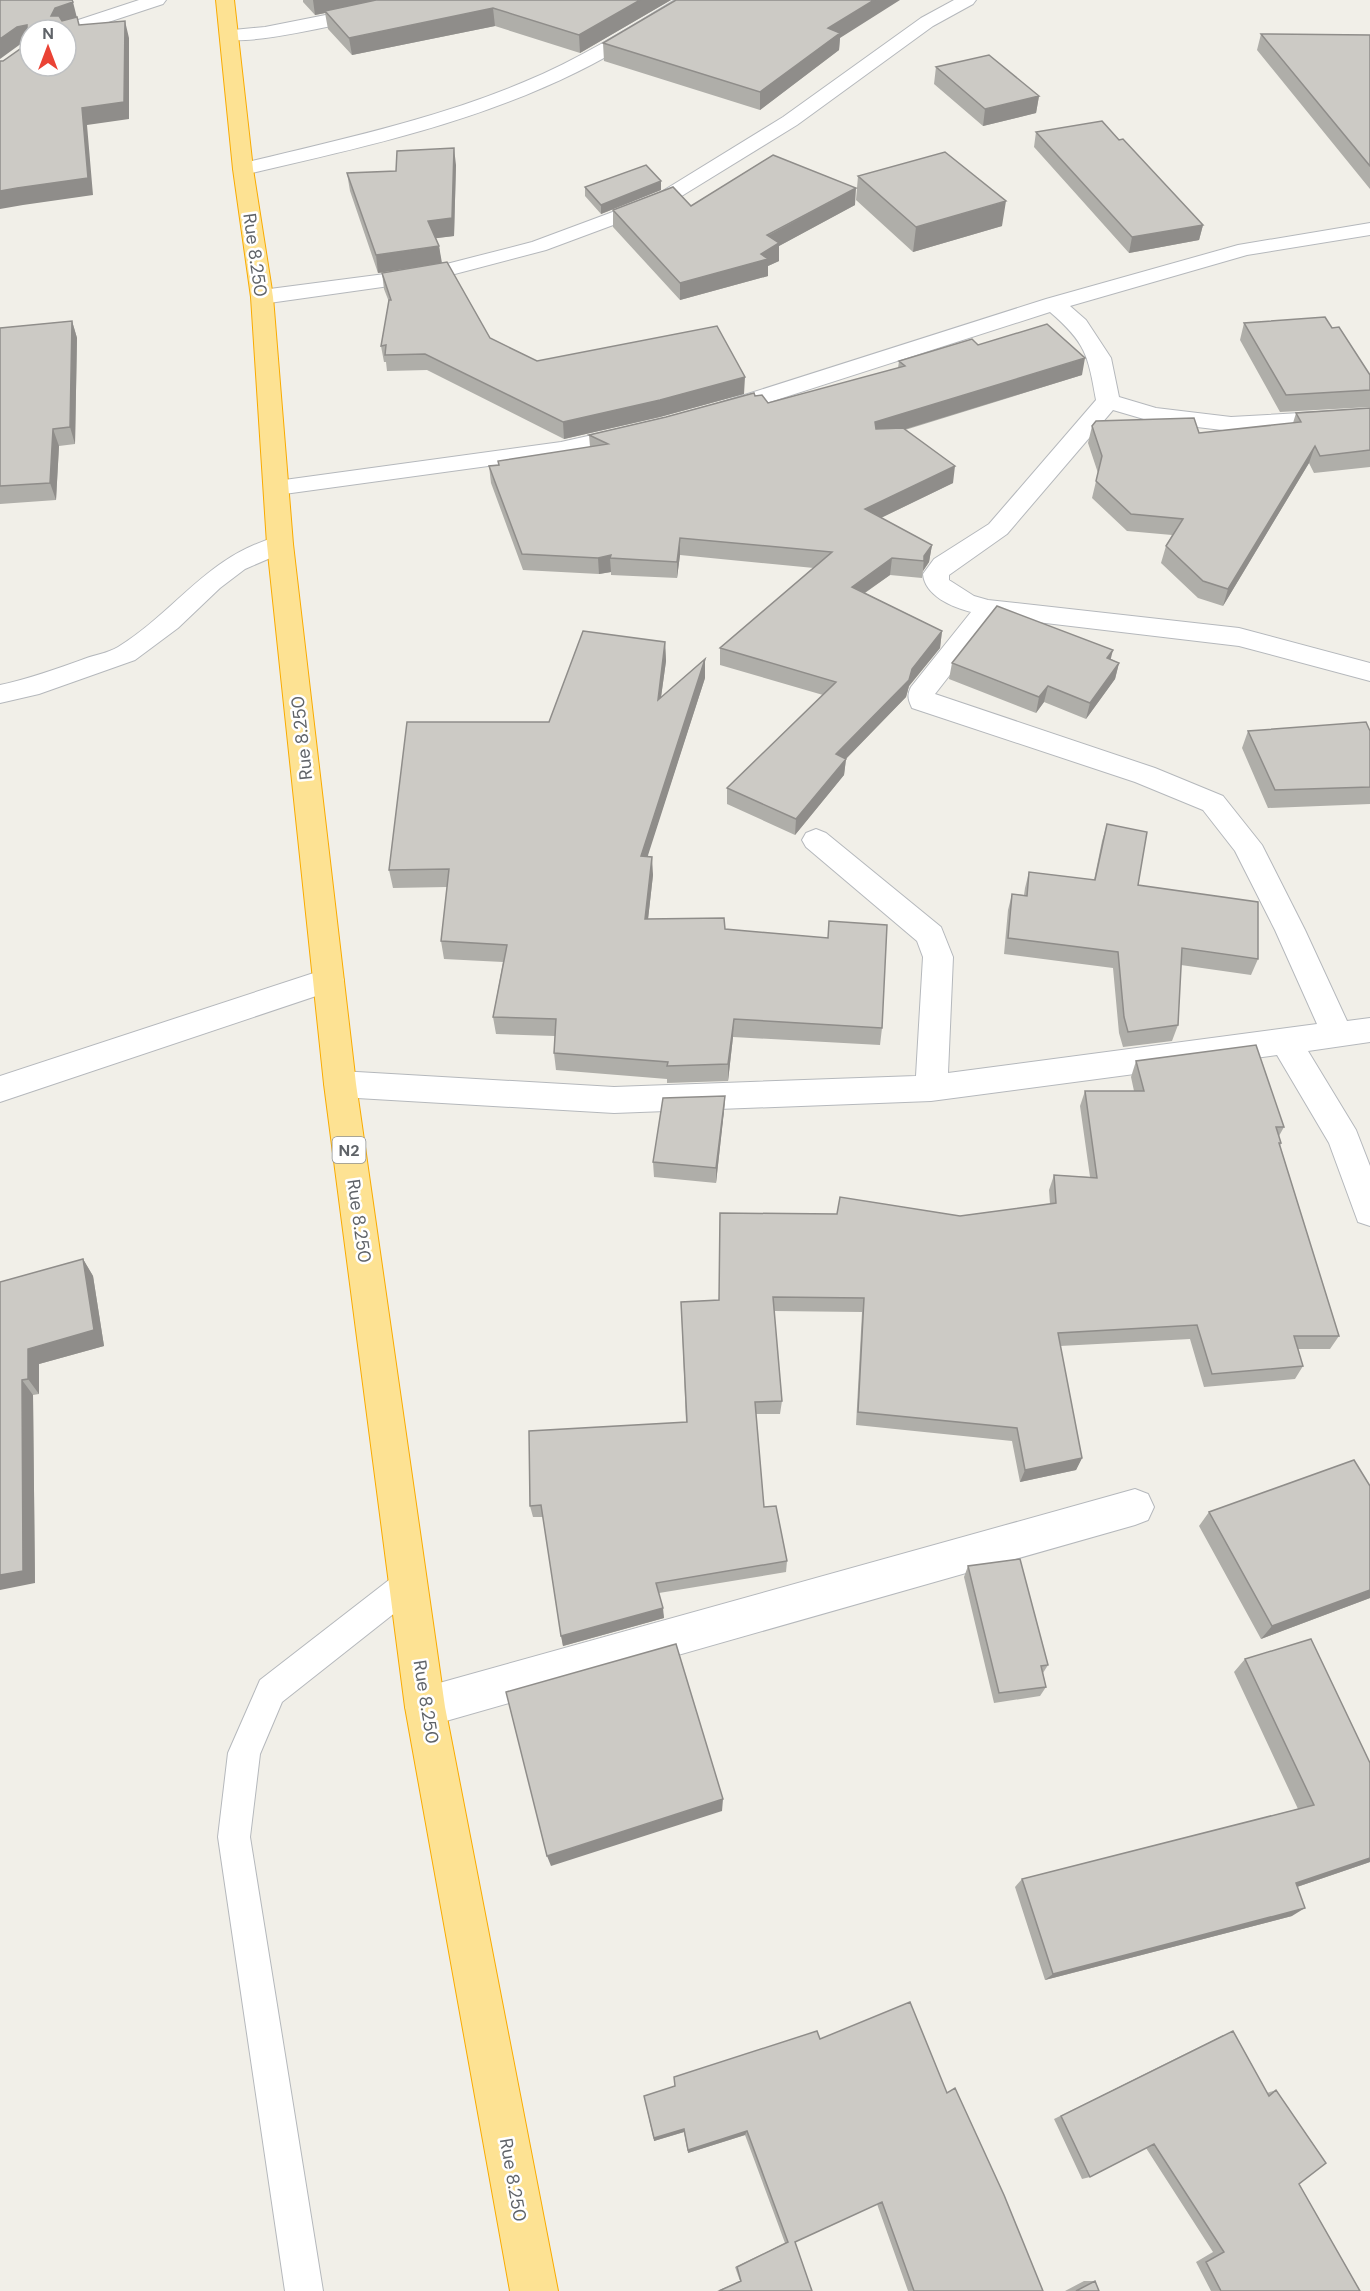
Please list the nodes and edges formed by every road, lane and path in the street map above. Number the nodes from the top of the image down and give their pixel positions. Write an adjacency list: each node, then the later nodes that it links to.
1 (158, 0): 6 (street)
2 (225, 0): 7 (highway, Rue 8.250 / N2)
3 (688, 0): 8 (street)
4 (967, 0): 10 (street)
5 (381, 9): 7 (street)
6 (78, 26)
7 (229, 35): 8 (highway, Rue 8.250 / N2)
8 (243, 169): 10 (highway, Rue 8.250 / N2)
9 (1370, 229): 11 (street)
10 (262, 297): 16 (highway, Rue 8.250 / N2)
11 (1054, 304): 12 (street); 13 (street)
12 (1108, 401): 14 (street); 18 (street)
13 (699, 416)
14 (1370, 416)
15 (655, 428): 16 (street)
16 (277, 488): 17 (highway, Rue 8.250 / N2)
17 (280, 544): 20 (street); 22 (highway, Rue 8.250 / N2)
18 (988, 608): 19 (street); 24 (street)
19 (1370, 672)
20 (0, 694)
21 (816, 840): 27 (street)
22 (329, 980): 26 (highway, Rue 8.250 / N2); 28 (street)
23 (1370, 1030): 24 (street)
24 (1337, 1034): 25 (street)
25 (1285, 1040): 27 (street); 29 (street)
26 (340, 1084): 27 (street); 31 (highway, Rue 8.250 / N2)
27 (931, 1088)
28 (0, 1089)
29 (1370, 1212)
30 (1135, 1507): 32 (street)
31 (409, 1584): 32 (highway, Rue 8.250 / N2); 33 (lane)
32 (425, 1707): 34 (highway, Rue 8.250 / N2)
33 (304, 2291)
34 (534, 2291)

